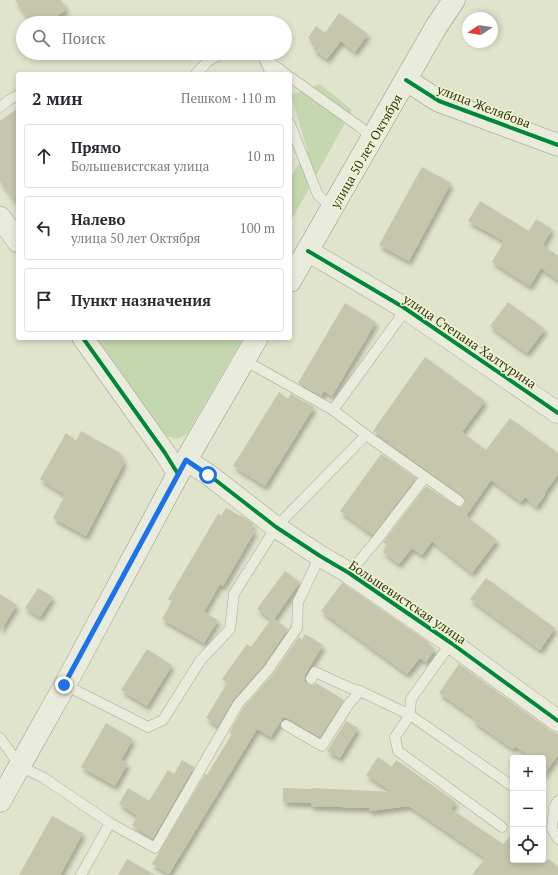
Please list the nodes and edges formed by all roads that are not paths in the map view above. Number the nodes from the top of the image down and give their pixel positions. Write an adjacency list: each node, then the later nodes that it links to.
1 (454, 0): 9 (main road, улица 50 лет Октября)
2 (211, 60): 5 (lane)
3 (264, 60): 6 (lane)
4 (267, 60): 7 (lane)
5 (198, 72)
6 (270, 72)
7 (283, 72)
8 (292, 78): 13 (lane)
9 (406, 80): 13 (main road, улица 50 лет Октября); 14 (main road, улица Желябова)
10 (16, 96): 11 (lane)
11 (0, 107)
12 (292, 129): 15 (lane)
13 (373, 139): 15 (main road, улица 50 лет Октября)
14 (558, 145)
15 (332, 208): 18 (main road, улица 50 лет Октября)
16 (0, 217): 17 (street)
17 (16, 239)
18 (308, 251): 19 (main road, улица 50 лет Октября); 20 (street, улица Степана Халтурина)
19 (292, 278)
20 (403, 307): 24 (lane); 25 (street, улица Степана Халтурина)
21 (85, 340): 27 (street, Большевистская улица)
22 (256, 340): 23 (main road)
23 (244, 360): 24 (lane); 27 (main road)
24 (333, 410): 26 (lane)
25 (558, 414)
26 (366, 435): 28 (lane); 30 (lane)
27 (182, 467): 30 (street, Большевистская улица); 35 (main road)
28 (425, 477): 29 (lane); 32 (lane)
29 (459, 502)
30 (276, 527): 31 (street, Большевистская улица); 35 (lane)
31 (320, 556): 32 (street, Большевистская улица); 45 (lane)
32 (349, 573): 33 (street, Большевистская улица)
33 (451, 643): 37 (lane); 38 (street, Большевистская улица)
34 (311, 678): 36 (lane)
35 (64, 685): 41 (main road)
36 (360, 691): 37 (lane); 39 (lane)
37 (410, 715): 42 (lane); 46 (lane)
38 (558, 721)
39 (286, 725)
40 (0, 738): 41 (lane)
41 (20, 766): 43 (main road); 45 (lane)
42 (510, 785)
43 (0, 801)
44 (558, 801): 47 (lane)
45 (110, 823): 48 (lane)
46 (502, 827)
47 (558, 839)
48 (81, 875)

